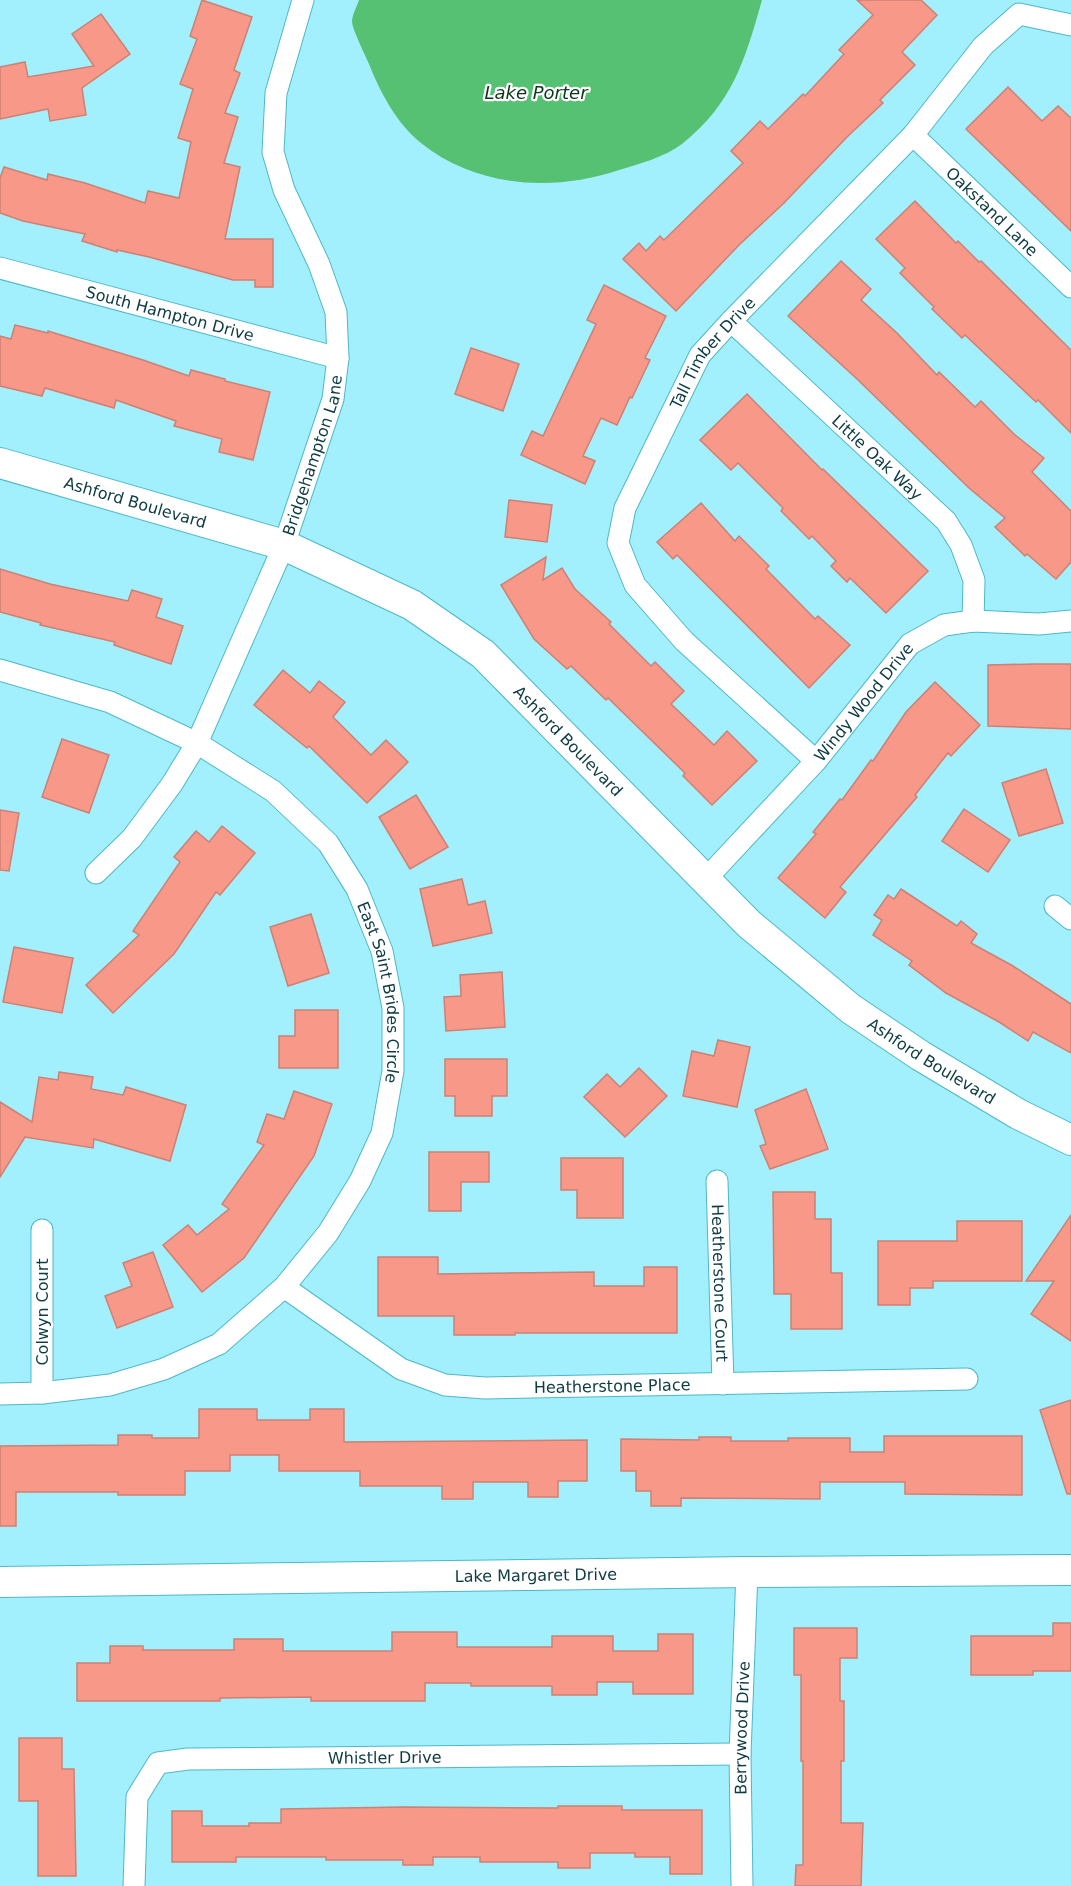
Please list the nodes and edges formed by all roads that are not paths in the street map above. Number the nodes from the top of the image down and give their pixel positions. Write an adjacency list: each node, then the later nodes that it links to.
1 (303, 0): 7 (street, Bridgehampton Lane)
2 (1071, 25): 3 (street, Tall Timber Drive)
3 (913, 135): 5 (street, Oakstand Lane); 6 (street, Tall Timber Drive)
4 (0, 268): 7 (street, South Hampton Drive)
5 (1071, 287)
6 (730, 321): 10 (street, Little Oak Way); 14 (street, Tall Timber Drive)
7 (338, 358): 9 (street, Bridgehampton Lane)
8 (0, 463): 9 (street, Ashford Boulevard)
9 (284, 545): 13 (street, Bridgehampton Lane); 16 (street, Ashford Boulevard)
10 (973, 621): 11 (street, Windy Wood Drive); 14 (street, Windy Wood Drive)
11 (1071, 621)
12 (0, 670): 13 (street, East Saint Brides Circle)
13 (197, 743): 15 (street, Bridgehampton Lane); 22 (street, East Saint Brides Circle)
14 (816, 761): 16 (street, Windy Wood Drive)
15 (96, 873)
16 (704, 880): 19 (street, Ashford Boulevard)
17 (1055, 906): 18 (street)
18 (1071, 919)
19 (1071, 1140)
20 (717, 1182): 24 (street, Heatherstone Court)
21 (42, 1230): 25 (street, Colwyn Court)
22 (284, 1287): 24 (street, Heatherstone Place); 25 (street, East Saint Brides Circle)
23 (968, 1379): 24 (street, Heatherstone Place)
24 (723, 1384)
25 (42, 1393): 26 (street, East Saint Brides Circle)
26 (0, 1394)
27 (1071, 1570): 28 (street, Lake Margaret Drive)
28 (747, 1572): 29 (street, Lake Margaret Drive); 30 (street, Berrywood Drive)
29 (0, 1582)
30 (740, 1754): 31 (street, Whistler Drive); 32 (street, Berrywood Drive)
31 (134, 1886)
32 (742, 1886)

